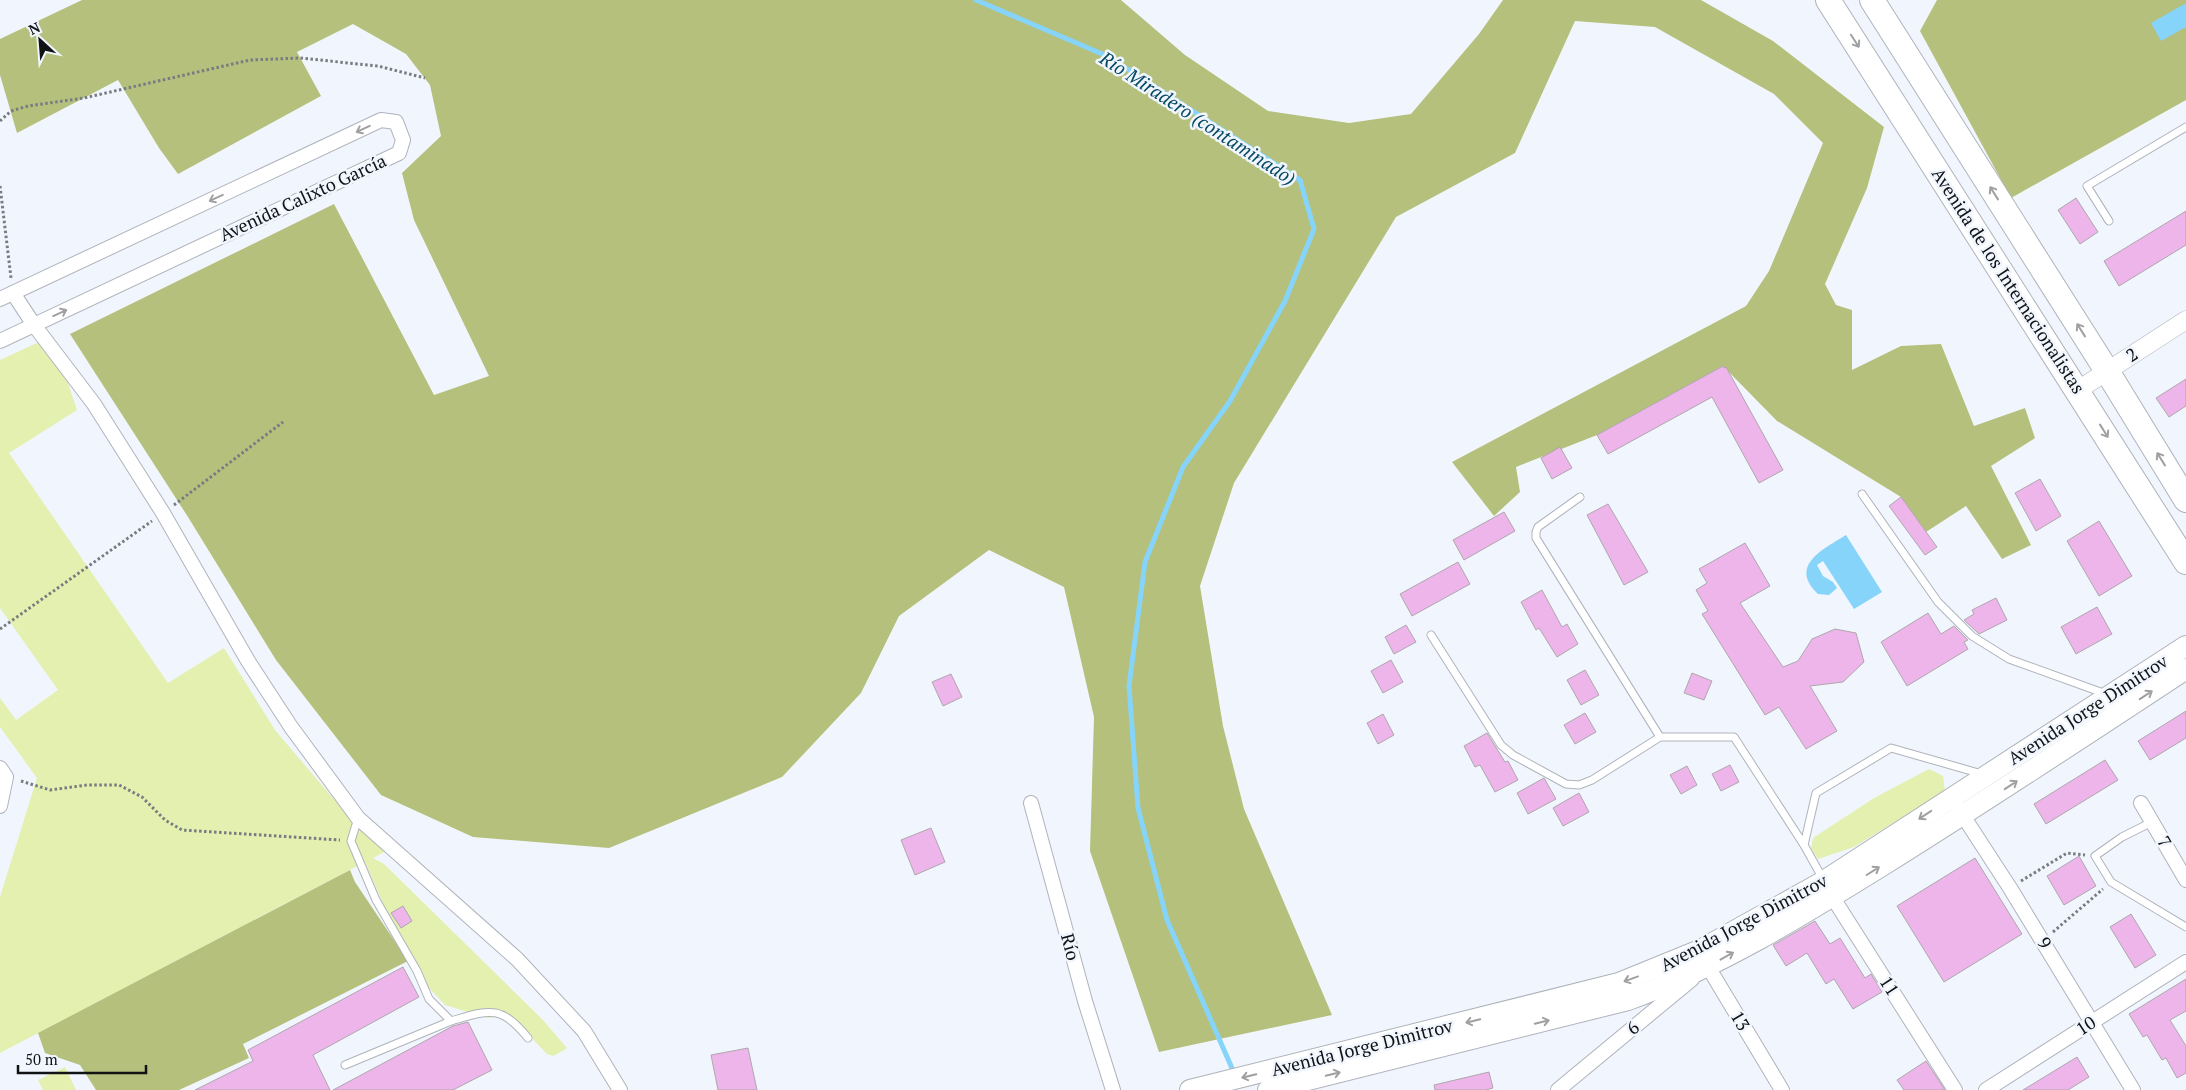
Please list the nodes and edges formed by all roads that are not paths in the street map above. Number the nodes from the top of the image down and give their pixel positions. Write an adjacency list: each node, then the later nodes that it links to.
1 (1828, 0): 10 (highway, Avenida de los Internacionalistas, one-way to 10)
2 (1872, 0): 9 (highway, Avenida de los Internacionalistas, one-way to 2)
3 (2186, 127): 4 (lane)
4 (2109, 221)
5 (6, 296): 7 (street); 7 (street, Avenida Calixto García, one-way to 5)
6 (2186, 320): 9 (street, 2)
7 (34, 325): 8 (street, Avenida Calixto García); 27 (street)
8 (0, 341)
9 (2107, 371): 10 (street, 2); 13 (highway, Avenida de los Internacionalistas, one-way to 9)
10 (2078, 390): 14 (highway, Avenida de los Internacionalistas, one-way to 14)
11 (1862, 494): 18 (lane)
12 (1580, 497): 19 (lane)
13 (2186, 500)
14 (2186, 562)
15 (1431, 635): 19 (lane)
16 (2186, 646): 18 (main road, Avenida Jorge Dimitrov)
17 (2186, 670): 26 (main road, Avenida Jorge Dimitrov, one-way to 17)
18 (2110, 695): 21 (main road, Avenida Jorge Dimitrov)
19 (1660, 737): 29 (lane)
20 (3, 772): 25 (street)
21 (1988, 776): 22 (main road, Avenida Jorge Dimitrov); 29 (lane)
22 (1952, 798): 26 (street, 9); 31 (main road, Avenida Jorge Dimitrov, one-way to 31)
23 (1031, 803): 41 (street, Río)
24 (2141, 803): 28 (street, 7)
25 (0, 806)
26 (1963, 815): 31 (main road, Avenida Jorge Dimitrov, one-way to 26); 36 (street, 9)
27 (358, 818): 35 (lane); 40 (street)
28 (2152, 822): 30 (street, 7); 32 (lane)
29 (1804, 845): 31 (lane)
30 (2186, 880)
31 (1828, 889): 33 (main road, Avenida Jorge Dimitrov); 45 (street, 11)
32 (2186, 927)
33 (1703, 959): 39 (main road, Avenida Jorge Dimitrov); 43 (street, 6); 44 (street, 13)
34 (2186, 962): 36 (street, 10)
35 (451, 1021): 37 (lane); 38 (lane)
36 (2092, 1022): 46 (street, 10); 47 (street, 9)
37 (528, 1038)
38 (345, 1065)
39 (1277, 1081): 42 (main road, Avenida Jorge Dimitrov, one-way to 42)
40 (620, 1090)
41 (1113, 1090)
42 (1190, 1090)
43 (1558, 1090)
44 (1782, 1090)
45 (1955, 1090)
46 (1986, 1090)
47 (2133, 1090)

